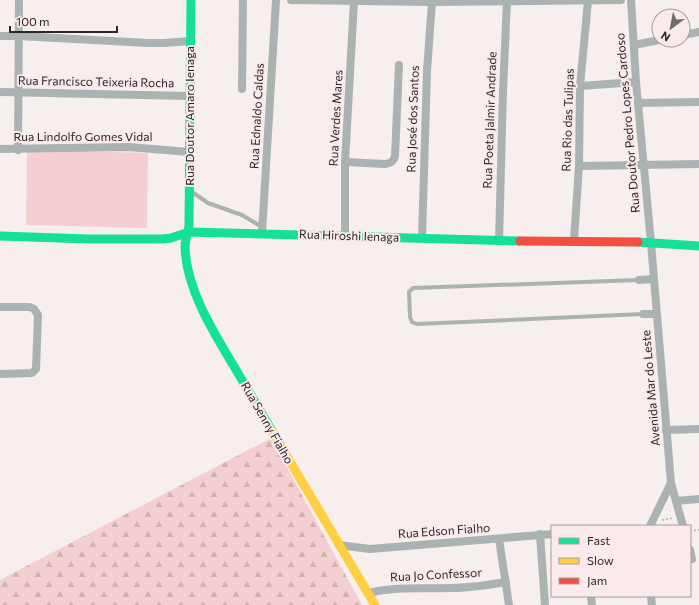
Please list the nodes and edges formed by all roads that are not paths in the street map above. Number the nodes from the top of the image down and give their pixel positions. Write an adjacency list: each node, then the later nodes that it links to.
1 (19, 0): 13 (street)
2 (191, 0): 14 (street, Rua Doutor Amaro Ienaga)
3 (243, 0): 20 (street)
4 (276, 0): 34 (street, Rua Ednaldo Caldas)
5 (291, 0): 9 (street)
6 (588, 0): 7 (street); 10 (street); 19 (street, Rua Rio das Tulipas)
7 (621, 0)
8 (631, 0): 16 (street, Rua Doutor Pedro Lopes Cardoso)
9 (354, 1): 11 (street); 29 (street, Rua Verdes Mares)
10 (507, 1): 11 (street); 40 (street, Rua Poeta Jalmir Andrade)
11 (432, 2): 38 (street, Rua José dos Santos)
12 (0, 36): 13 (street)
13 (18, 36): 14 (street); 22 (street)
14 (190, 41): 23 (street, Rua Doutor Amaro Ienaga)
15 (651, 42): 16 (street)
16 (634, 45): 18 (street, Rua Doutor Pedro Lopes Cardoso)
17 (400, 65): 29 (street)
18 (636, 82): 19 (street); 25 (street, Rua Doutor Pedro Lopes Cardoso)
19 (580, 86): 32 (street, Rua Rio das Tulipas)
20 (242, 89)
21 (0, 92): 22 (street, Rua Francisco Teixeria Rocha)
22 (17, 92): 23 (street, Rua Francisco Teixeria Rocha); 27 (street)
23 (190, 96): 28 (street, Rua Doutor Amaro Ienaga)
24 (699, 102): 25 (street)
25 (638, 104): 30 (street, Rua Doutor Pedro Lopes Cardoso)
26 (0, 149): 27 (street, Rua Lindolfo Gomes Vidal)
27 (18, 150): 28 (street, Rua Lindolfo Gomes Vidal)
28 (189, 152): 33 (street, Rua Doutor Amaro Ienaga)
29 (345, 162): 36 (street, Rua Verdes Mares)
30 (643, 164): 31 (street); 32 (street); 41 (street, Rua Doutor Pedro Lopes Cardoso)
31 (699, 164)
32 (579, 166): 39 (street, Rua Rio das Tulipas)
33 (189, 191): 34 (lane); 35 (street, Rua Doutor Amaro Ienaga)
34 (262, 230): 35 (street, Rua Hiroshi Ienaga); 36 (street, Rua Hiroshi Ienaga)
35 (188, 232): 37 (street, Rua Hiroshi Ienaga); 59 (street, Rua Senny Fialho)
36 (345, 235): 38 (street, Rua Hiroshi Ienaga)
37 (0, 236)
38 (422, 238): 40 (street, Rua Hiroshi Ienaga)
39 (574, 240): 40 (street, Rua Hiroshi Ienaga); 41 (street, Rua Hiroshi Ienaga)
40 (499, 241)
41 (651, 243): 42 (street, Rua Hiroshi Ienaga); 43 (street, Avenida Mar do Leste)
42 (699, 246)
43 (653, 279): 44 (street); 47 (street, Avenida Mar do Leste)
44 (639, 280): 46 (lane)
45 (0, 307): 48 (street)
46 (644, 314): 47 (street)
47 (656, 314): 50 (street, Avenida Mar do Leste)
48 (0, 374)
49 (699, 429): 50 (street)
50 (666, 430): 51 (street, Avenida Mar do Leste)
51 (670, 483): 53 (street); 54 (street, Avenida Mar do Leste)
52 (699, 499): 53 (street)
53 (676, 501): 55 (street)
54 (650, 525)
55 (683, 525)
56 (540, 534): 57 (street, Rua Edson Fialho); 58 (street, Rua Edson Fialho); 66 (street)
57 (551, 534)
58 (499, 539): 59 (street, Rua Edson Fialho); 62 (street)
59 (339, 545): 63 (street, Rua Senny Fialho)
60 (691, 554): 61 (street)
61 (692, 559)
62 (506, 582): 63 (street, Rua Jo Confessor); 65 (street)
63 (368, 593): 64 (street, Rua Senny Fialho)
64 (374, 605)
65 (509, 605)
66 (545, 605)

